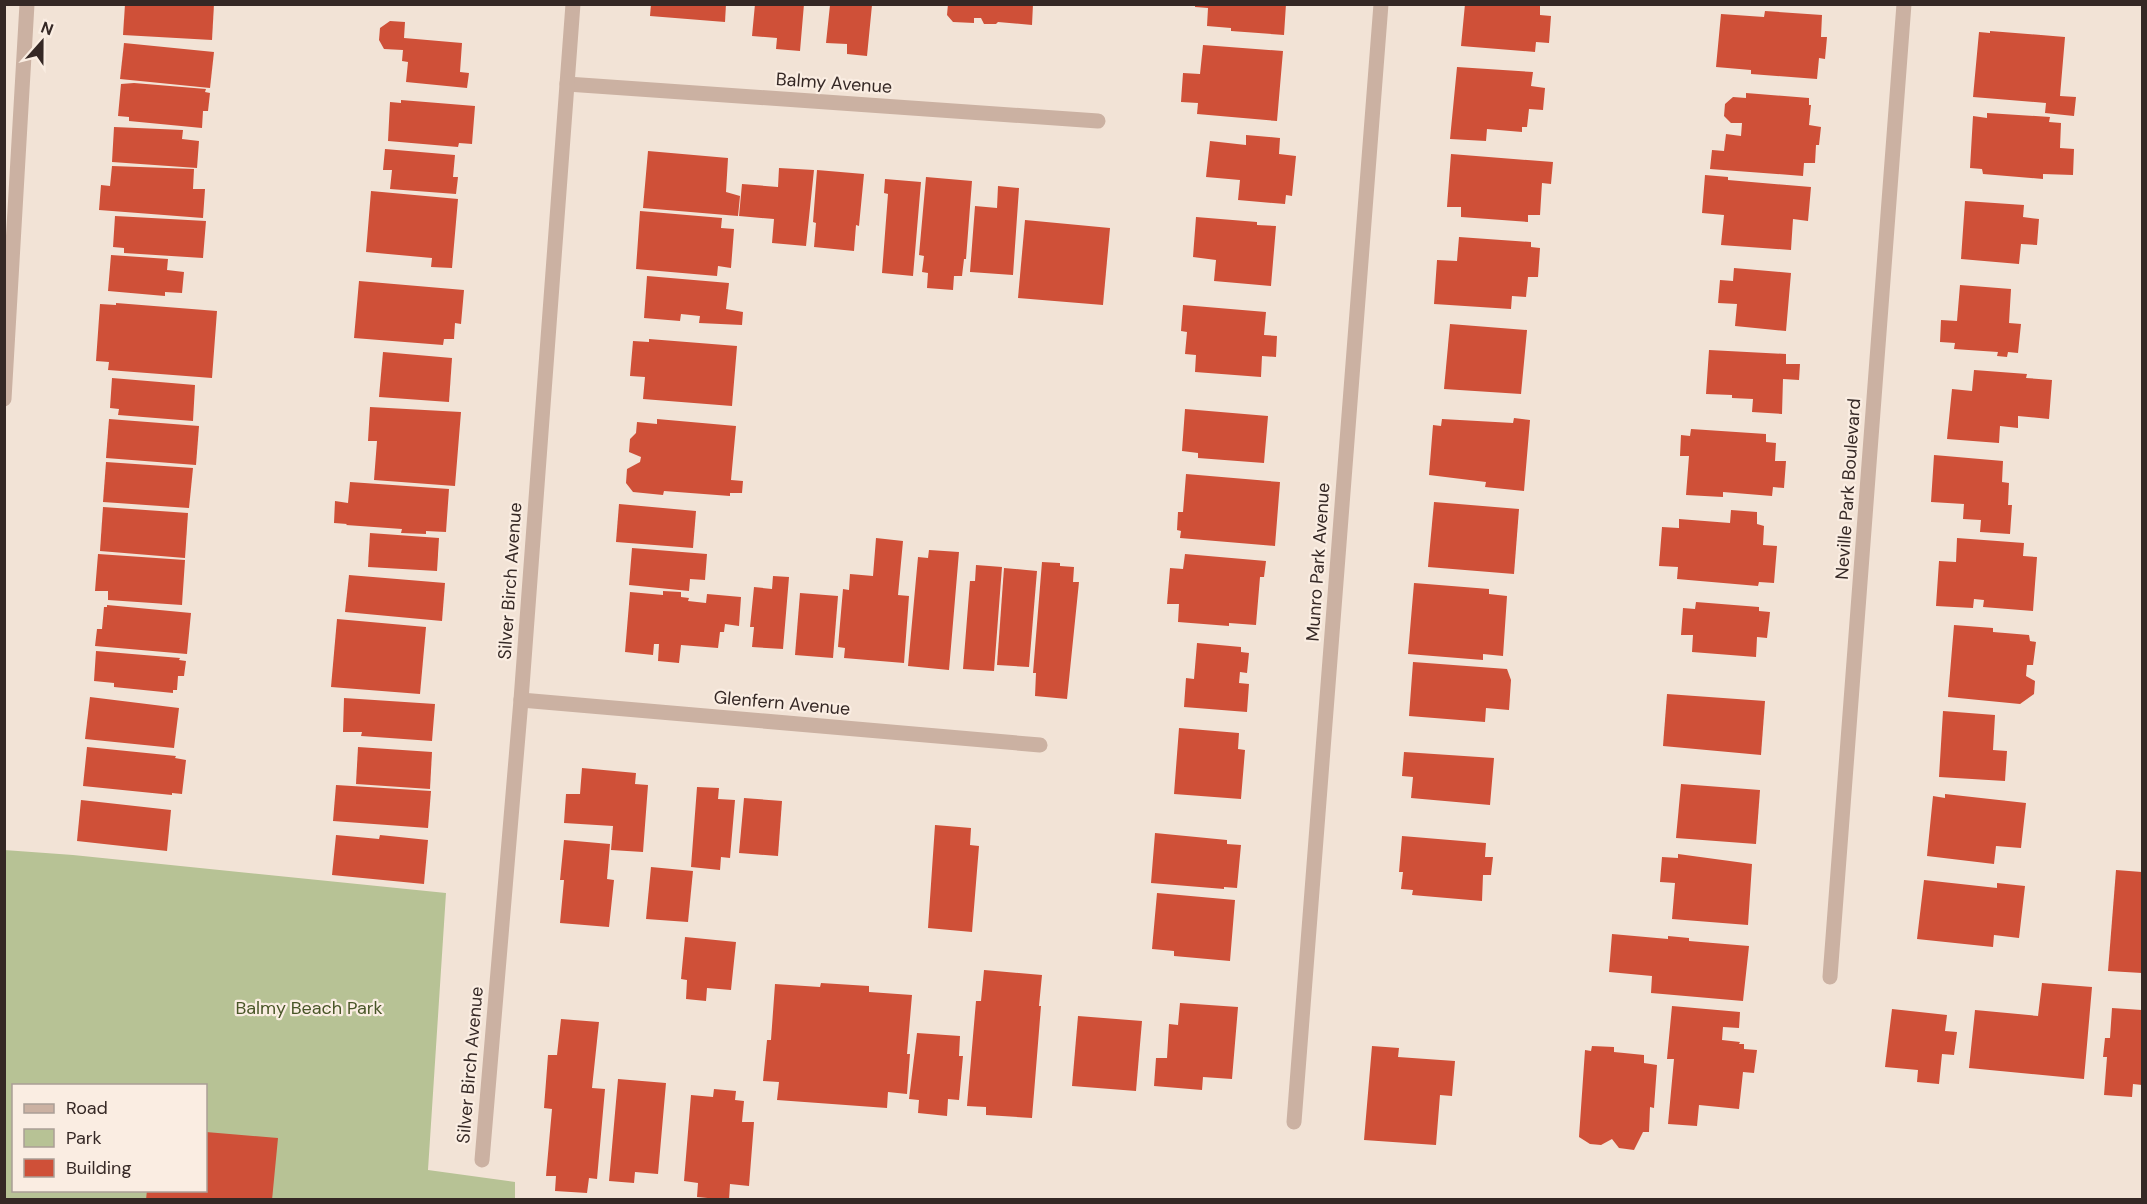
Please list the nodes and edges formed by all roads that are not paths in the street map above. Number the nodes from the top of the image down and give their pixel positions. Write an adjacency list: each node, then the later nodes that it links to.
1 (27, 4): 7 (street)
2 (573, 4): 5 (street, Silver Birch Avenue)
3 (1381, 4): 11 (street, Munro Park Avenue)
4 (1904, 4): 10 (street, Neville Park Boulevard)
5 (567, 84): 6 (street, Balmy Avenue); 8 (street, Silver Birch Avenue)
6 (1098, 121)
7 (4, 399)
8 (521, 700): 9 (street, Glenfern Avenue); 12 (street, Silver Birch Avenue)
9 (1040, 745)
10 (1830, 977)
11 (1294, 1122)
12 (482, 1160)

